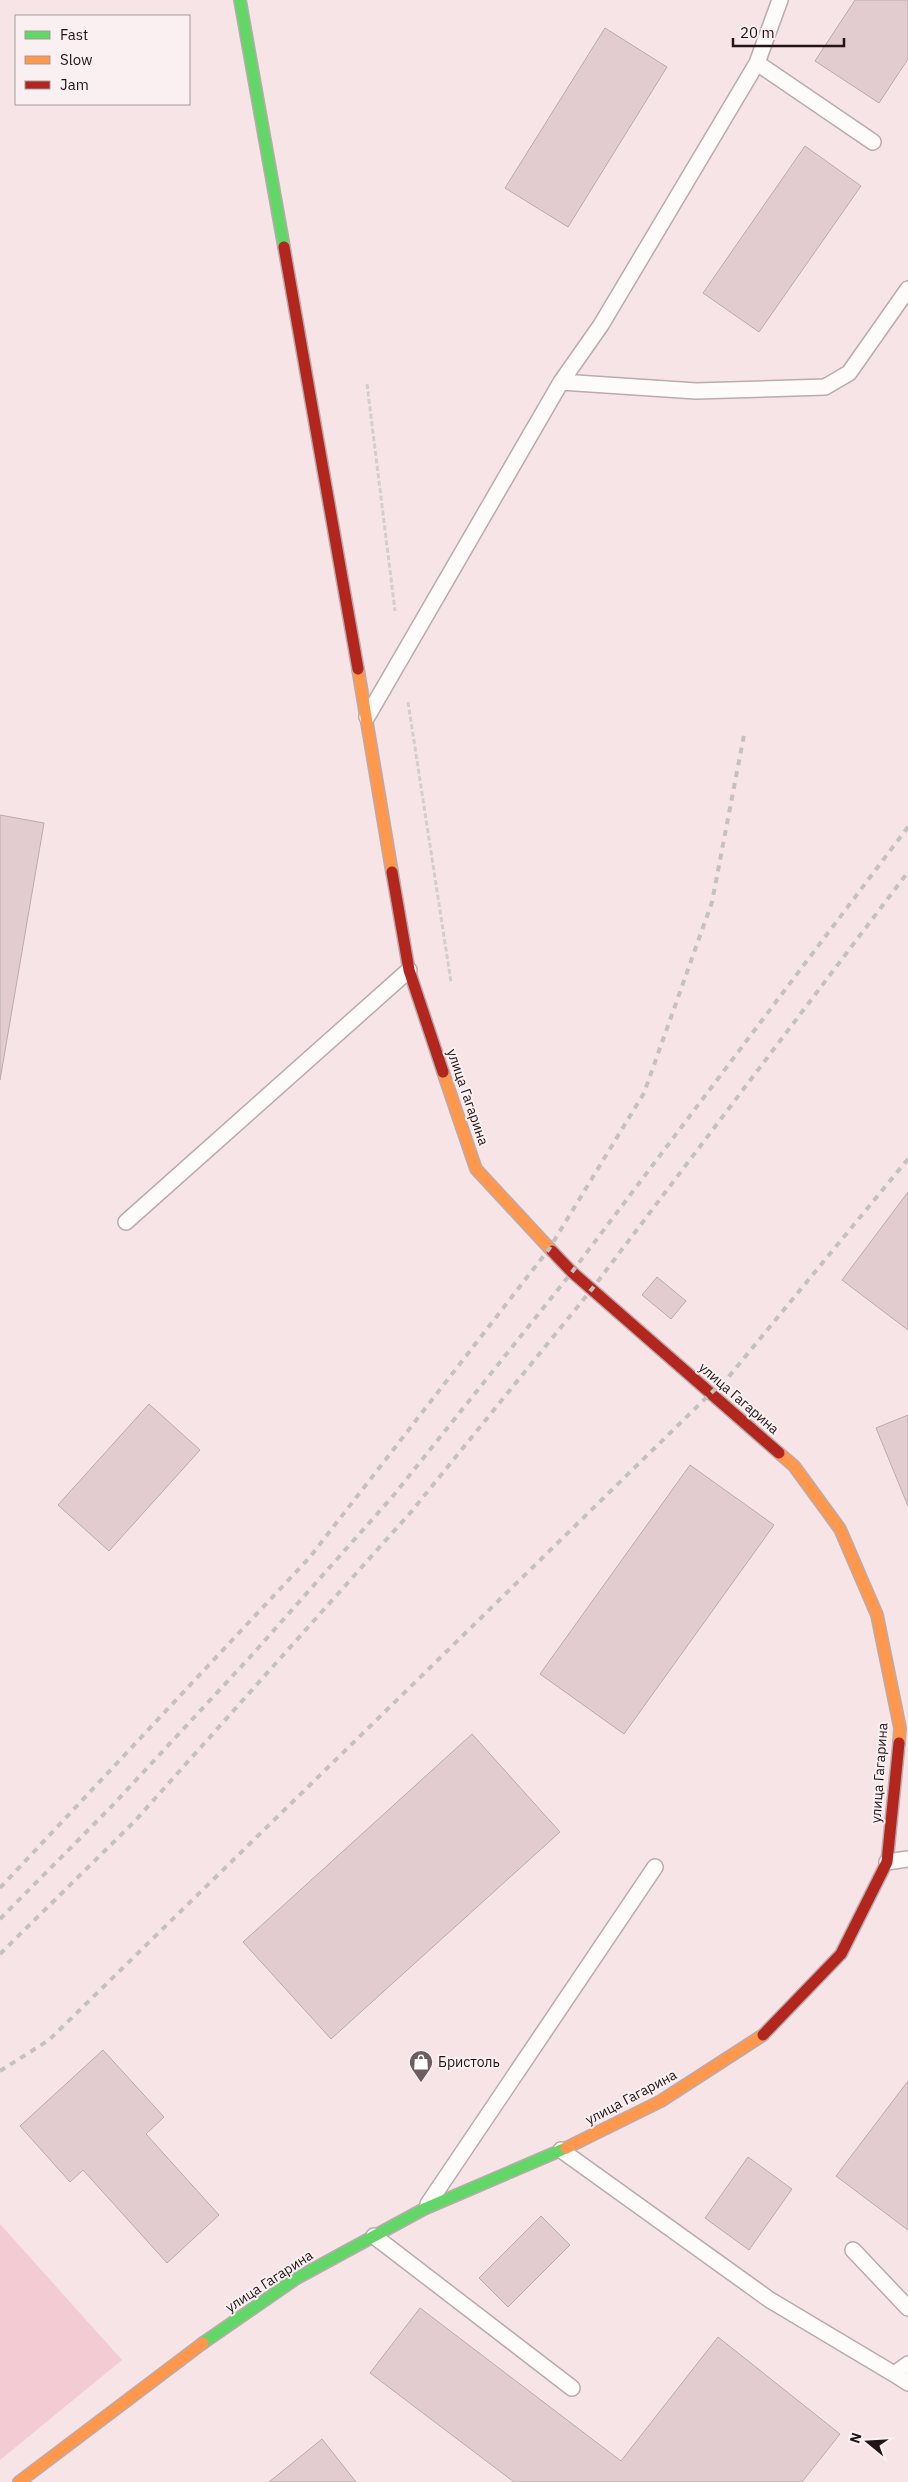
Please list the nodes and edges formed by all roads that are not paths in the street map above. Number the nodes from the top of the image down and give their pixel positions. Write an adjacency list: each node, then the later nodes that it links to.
1 (240, 0): 7 (street, улица Гагарина)
2 (780, 0): 3 (lane)
3 (757, 63): 4 (lane); 6 (lane)
4 (873, 142)
5 (908, 289): 6 (lane)
6 (561, 382): 7 (lane)
7 (366, 718): 8 (street, улица Гагарина)
8 (409, 970): 9 (lane); 11 (street, улица Гагарина)
9 (126, 1222)
10 (908, 1859): 11 (lane)
11 (887, 1862): 13 (street, улица Гагарина)
12 (655, 1867): 14 (lane)
13 (561, 2150): 14 (street, улица Гагарина); 19 (lane)
14 (424, 2209): 15 (street, улица Гагарина)
15 (374, 2236): 21 (lane); 22 (street, улица Гагарина)
16 (853, 2250): 17 (lane)
17 (908, 2308)
18 (908, 2364): 19 (lane)
19 (894, 2374): 20 (lane)
20 (908, 2383)
21 (572, 2388)
22 (19, 2482)

